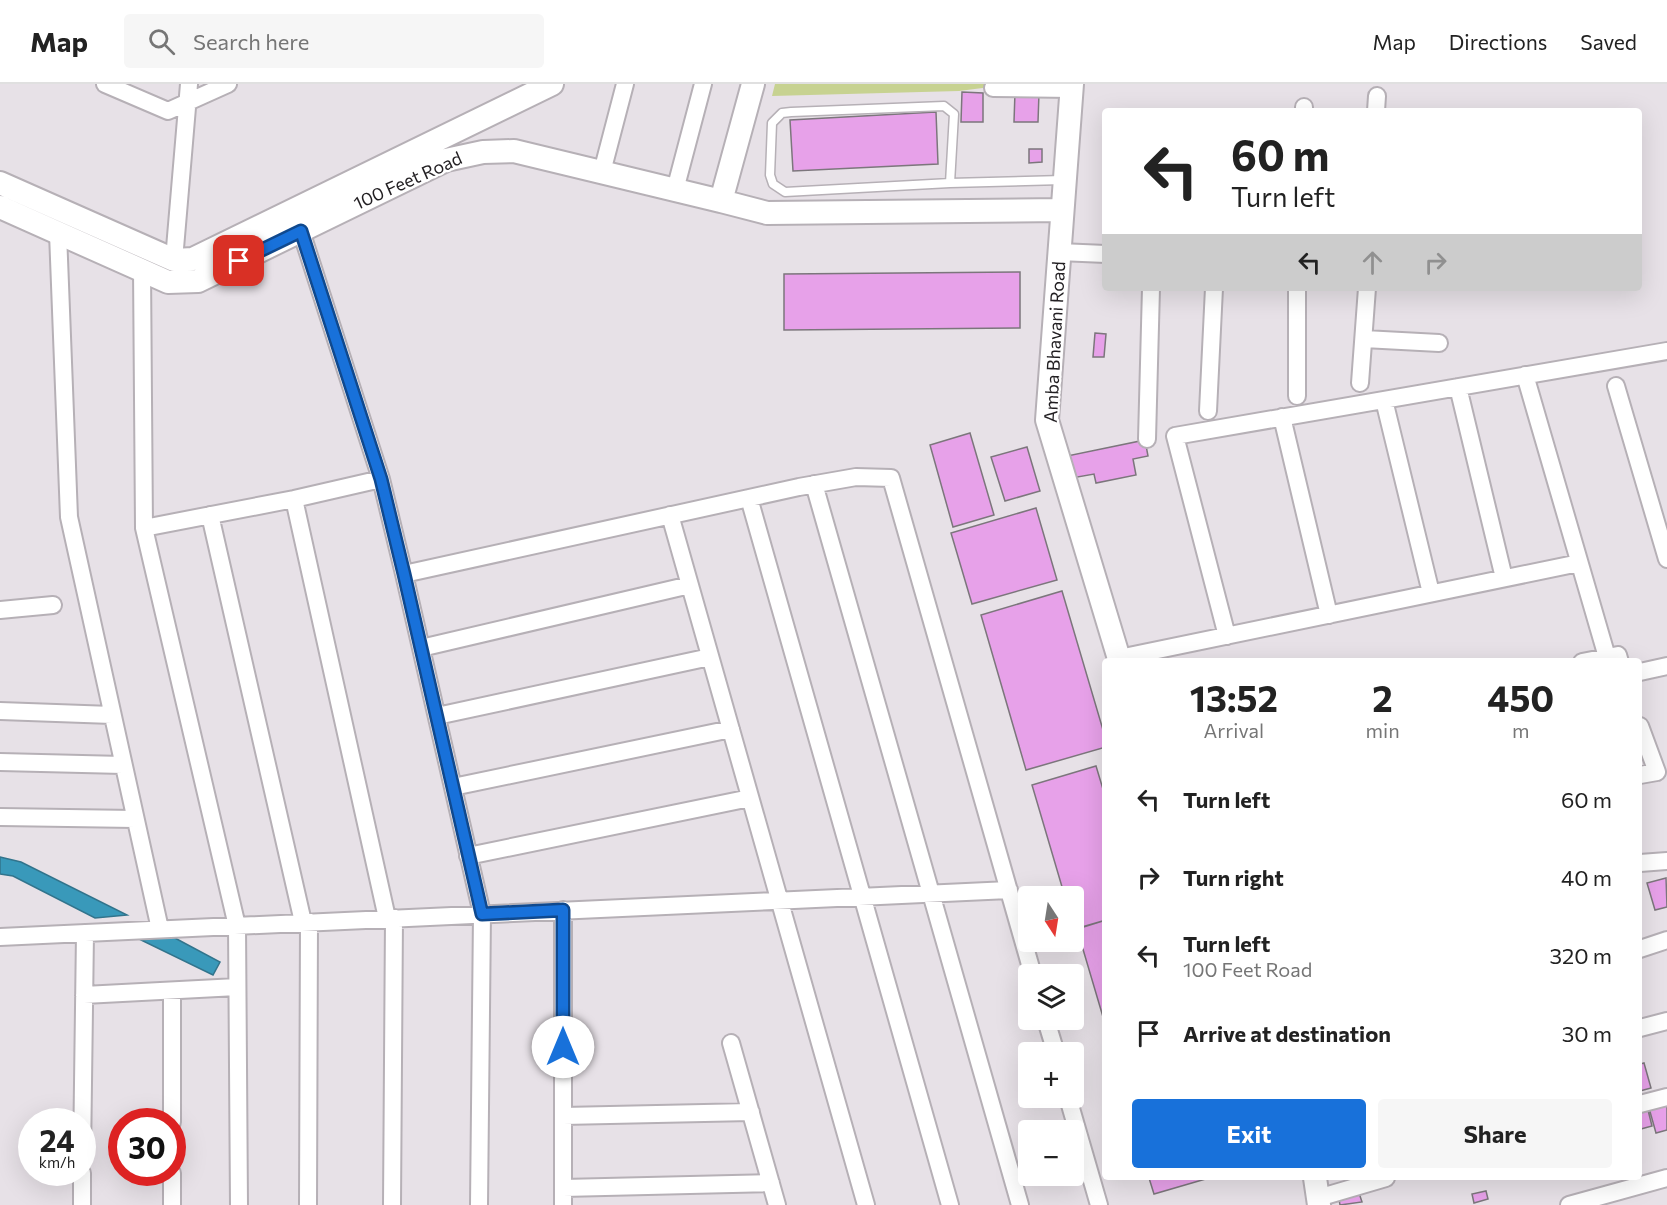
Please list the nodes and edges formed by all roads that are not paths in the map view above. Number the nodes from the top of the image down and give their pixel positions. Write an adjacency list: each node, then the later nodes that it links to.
1 (106, 84): 10 (street)
2 (189, 84): 10 (street)
3 (228, 84): 10 (street)
4 (552, 84): 23 (main road, 100 Feet Road)
5 (625, 84): 11 (street)
6 (703, 84): 15 (street)
7 (753, 84): 16 (main road)
8 (1072, 86): 9 (street); 12 (main road, Amba Bhavani Road)
9 (993, 88)
10 (187, 104): 23 (street)
11 (602, 172): 15 (main road, 100 Feet Road); 19 (main road, 100 Feet Road)
12 (1064, 180): 14 (lane); 18 (main road, Amba Bhavani Road)
13 (0, 183): 23 (main road)
14 (950, 183): 14 (lane)
15 (675, 190): 16 (main road, 100 Feet Road)
16 (721, 201): 18 (main road, 100 Feet Road)
17 (0, 207): 20 (main road, 100 Feet Road)
18 (1062, 210): 21 (main road, Amba Bhavani Road)
19 (301, 231): 24 (main road, 100 Feet Road); 41 (street)
20 (58, 233): 24 (main road, 100 Feet Road); 66 (street)
21 (1059, 252): 22 (street); 60 (main road, Amba Bhavani Road)
22 (1102, 254)
23 (174, 260)
24 (142, 269): 47 (street)
25 (1151, 291): 40 (street)
26 (1214, 291): 38 (street)
27 (1297, 291): 36 (street)
28 (1367, 291): 29 (street)
29 (1364, 339): 30 (street); 33 (street)
30 (1439, 343)
31 (1667, 351): 32 (street)
32 (1525, 375): 35 (street); 49 (street)
33 (1360, 383)
34 (1616, 386): 48 (street)
35 (1458, 387): 37 (street); 51 (street)
36 (1297, 396)
37 (1384, 400): 39 (street); 53 (street)
38 (1208, 411)
39 (1282, 417): 56 (street); 57 (street)
40 (1147, 439)
41 (381, 479): 44 (street); 50 (street)
42 (814, 484): 43 (street); 80 (street); 81 (street)
43 (748, 498): 46 (street); 82 (street)
44 (294, 499): 45 (street); 86 (street)
45 (210, 515): 47 (street); 87 (street)
46 (670, 515): 50 (street); 52 (street)
47 (144, 528): 88 (street)
48 (1667, 559)
49 (1579, 563): 51 (street); 62 (street)
50 (404, 574): 58 (street)
51 (1504, 578): 53 (street)
52 (690, 585): 58 (street); 59 (street)
53 (1431, 593): 56 (street)
54 (53, 605): 55 (street)
55 (0, 610)
56 (1329, 615): 57 (street)
57 (1227, 636): 61 (street)
58 (421, 648): 67 (street)
59 (710, 657): 67 (street); 68 (street)
60 (1118, 658)
61 (1128, 658)
62 (1613, 658)
63 (1667, 666): 64 (street)
64 (1642, 672)
65 (0, 711): 66 (street)
66 (112, 715): 71 (street)
67 (437, 716): 73 (street)
68 (731, 729): 73 (street); 74 (street)
69 (1642, 731): 72 (street)
70 (0, 762): 71 (street)
71 (123, 765): 76 (street)
72 (1642, 775)
73 (453, 787): 77 (street)
74 (750, 798): 77 (street); 83 (street)
75 (0, 817): 76 (street)
76 (135, 819): 89 (street)
77 (468, 856): 85 (street)
78 (1667, 861): 79 (street)
79 (1642, 863)
80 (1009, 890): 81 (street); 94 (street)
81 (931, 893): 82 (street); 124 (street)
82 (862, 897): 83 (street); 123 (street)
83 (779, 900): 84 (street); 122 (street)
84 (563, 910): 85 (street); 107 (street)
85 (482, 914): 86 (street); 120 (street)
86 (390, 918): 87 (street); 119 (street)
87 (306, 922): 88 (street); 118 (street)
88 (237, 926): 89 (street); 95 (street)
89 (160, 929): 90 (street)
90 (85, 933): 91 (street); 97 (street)
91 (0, 936)
92 (1667, 940): 93 (street)
93 (1642, 948)
94 (1030, 964)
95 (237, 987): 96 (street); 117 (street)
96 (172, 991): 97 (street); 104 (street)
97 (84, 995): 103 (street)
98 (1667, 1021): 99 (street)
99 (1642, 1027)
100 (731, 1043): 106 (street)
101 (1667, 1097): 102 (street)
102 (1642, 1103)
103 (83, 1108)
104 (172, 1108)
105 (1071, 1108): 125 (street)
106 (751, 1112): 107 (street); 110 (street)
107 (563, 1116): 114 (street)
108 (1667, 1178): 126 (street)
109 (1377, 1180): 113 (street)
110 (771, 1183): 114 (street); 121 (street)
111 (82, 1186): 115 (street)
112 (172, 1186): 116 (street)
113 (1317, 1194)
114 (563, 1197)
115 (82, 1205)
116 (172, 1205)
117 (239, 1205)
118 (308, 1205)
119 (392, 1205)
120 (479, 1205)
121 (777, 1205)
122 (866, 1205)
123 (950, 1205)
124 (1020, 1205)
125 (1099, 1205)
126 (1569, 1205)

